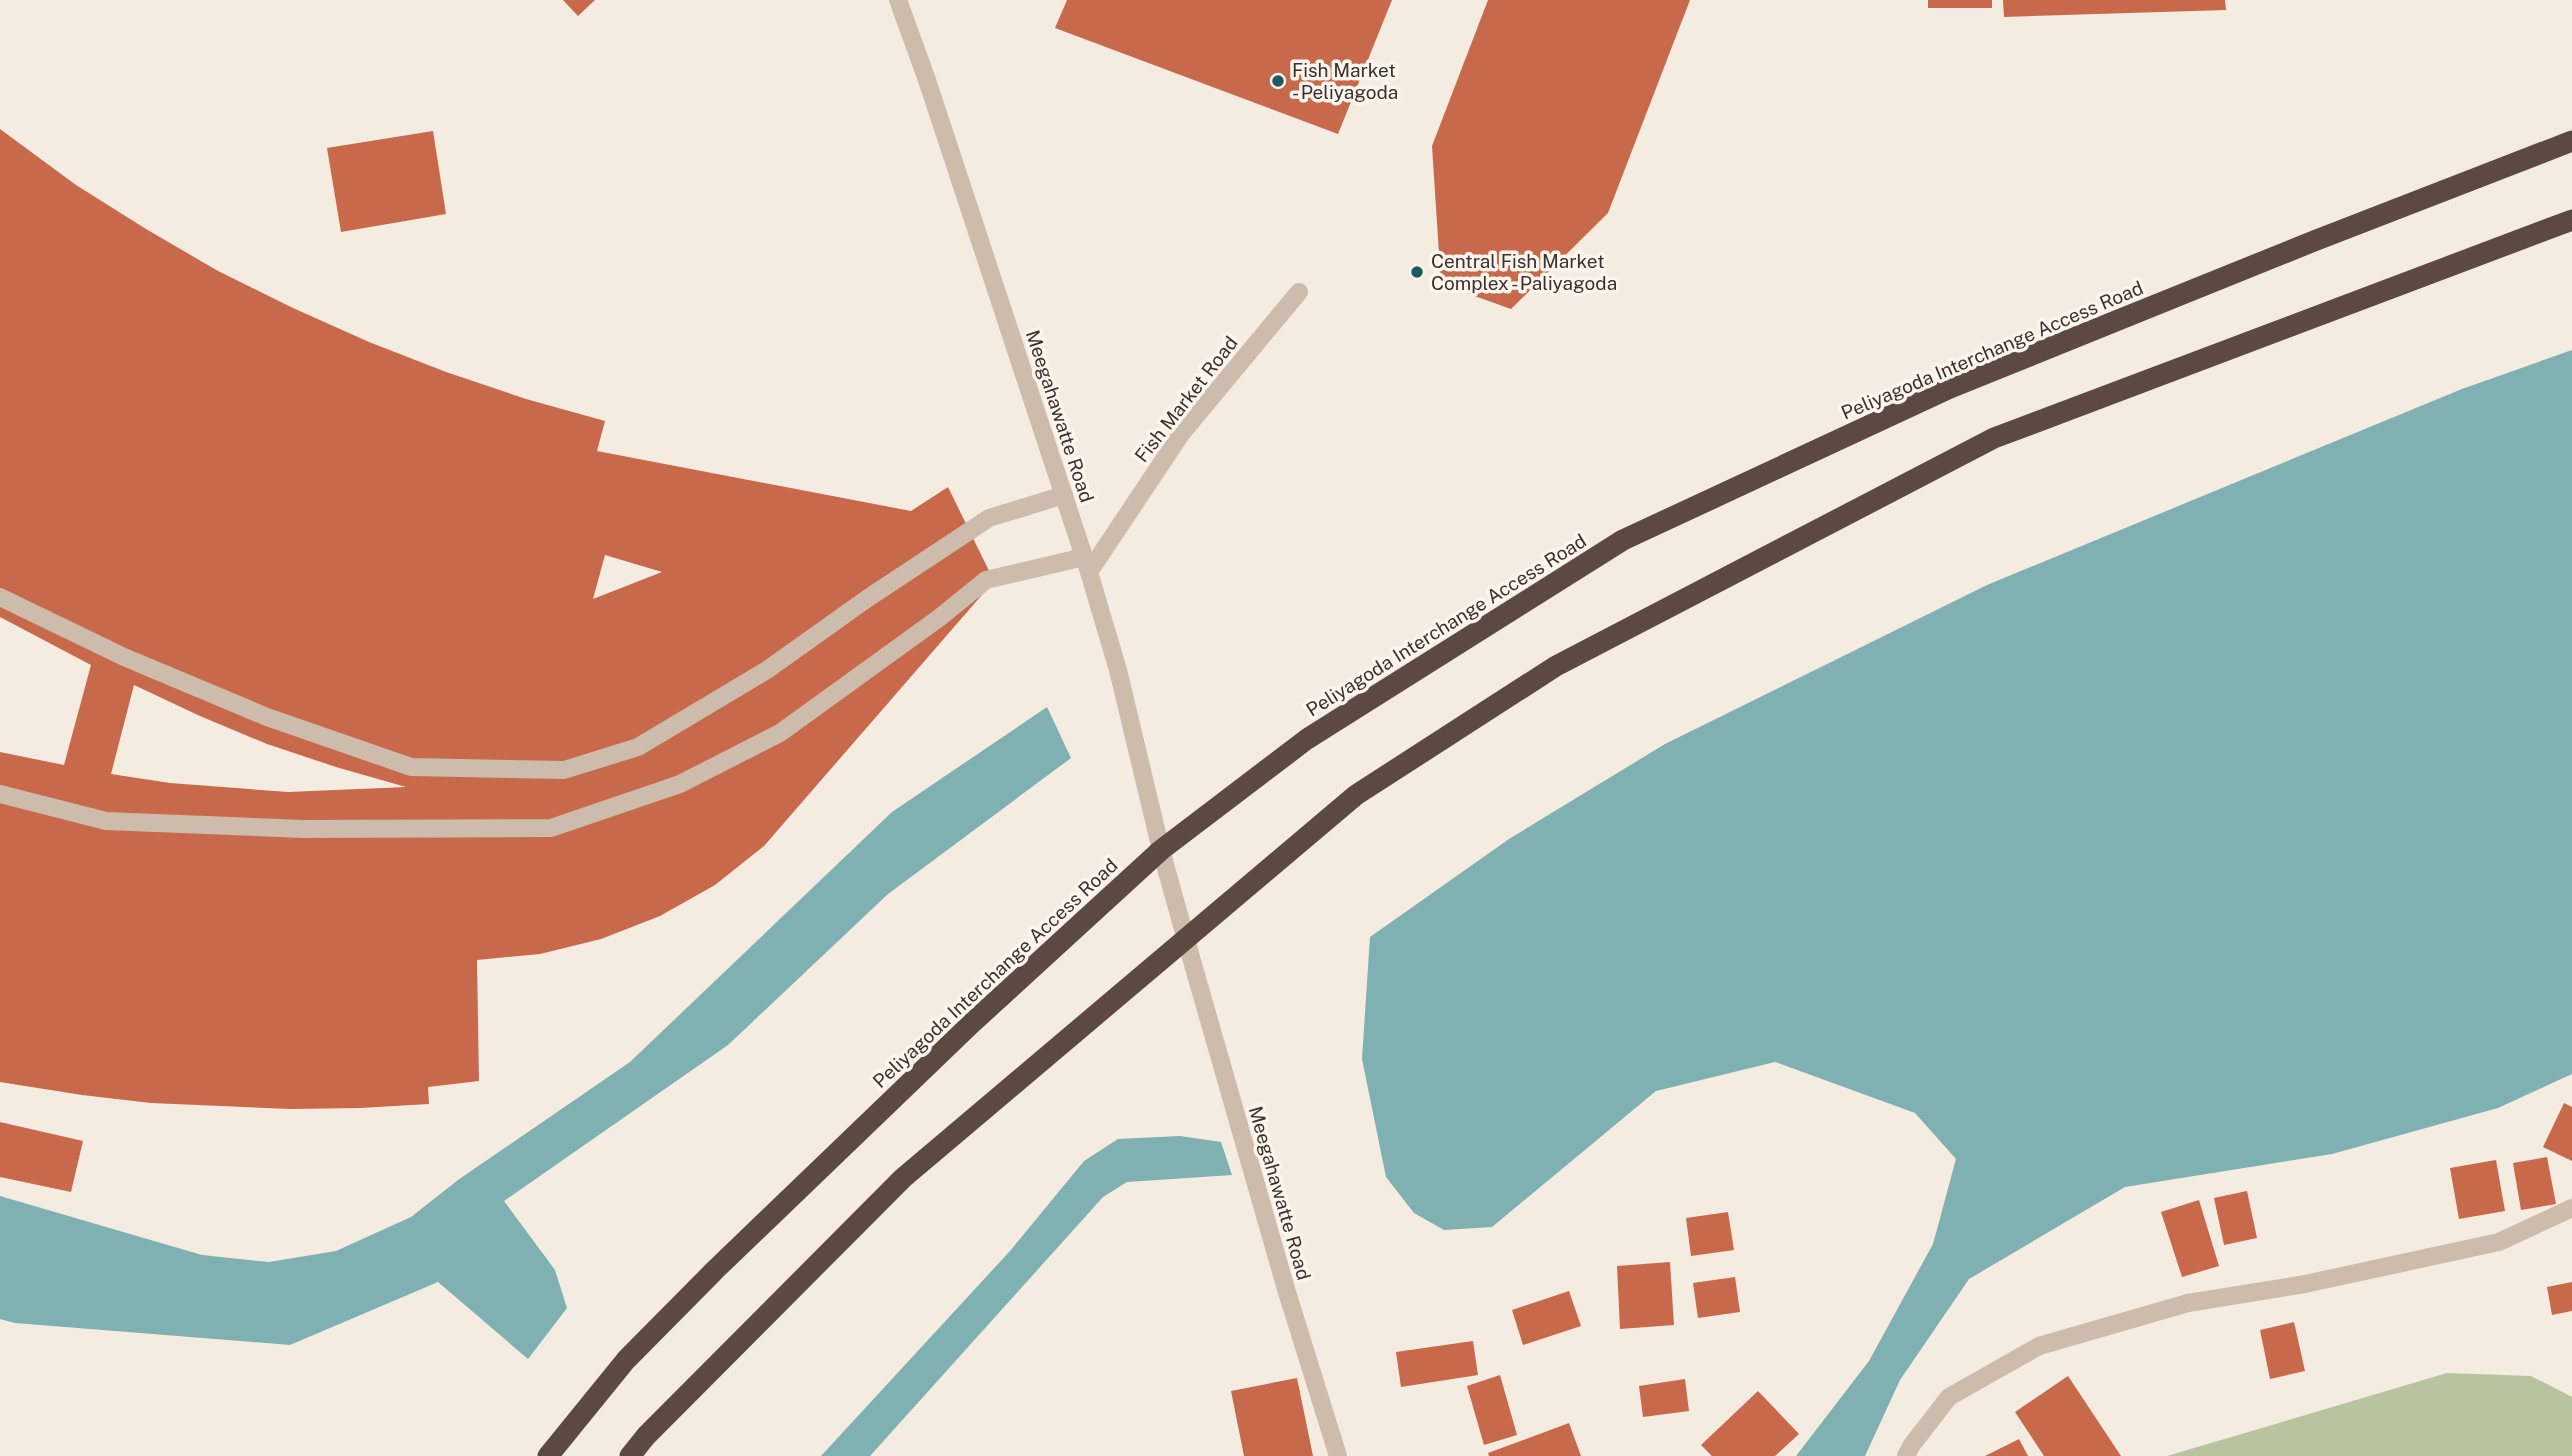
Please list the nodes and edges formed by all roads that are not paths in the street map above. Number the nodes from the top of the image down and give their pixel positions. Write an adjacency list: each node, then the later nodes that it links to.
1 (898, 0): 5 (street, Meegahawatte Road)
2 (2572, 141): 9 (highway, Peliyagoda Interchange Access Road)
3 (2572, 220): 10 (highway)
4 (1299, 292): 6 (street, Fish Market Road)
5 (1064, 495): 6 (street, Meegahawatte Road); 7 (street)
6 (1087, 564): 8 (street); 9 (street, Meegahawatte Road)
7 (0, 597)
8 (0, 794)
9 (1161, 850): 10 (street, Meegahawatte Road); 12 (highway, Peliyagoda Interchange Access Road)
10 (1186, 940): 13 (highway); 14 (street, Meegahawatte Road)
11 (2572, 1208): 15 (street)
12 (548, 1456)
13 (630, 1456)
14 (1338, 1456)
15 (1906, 1456)

